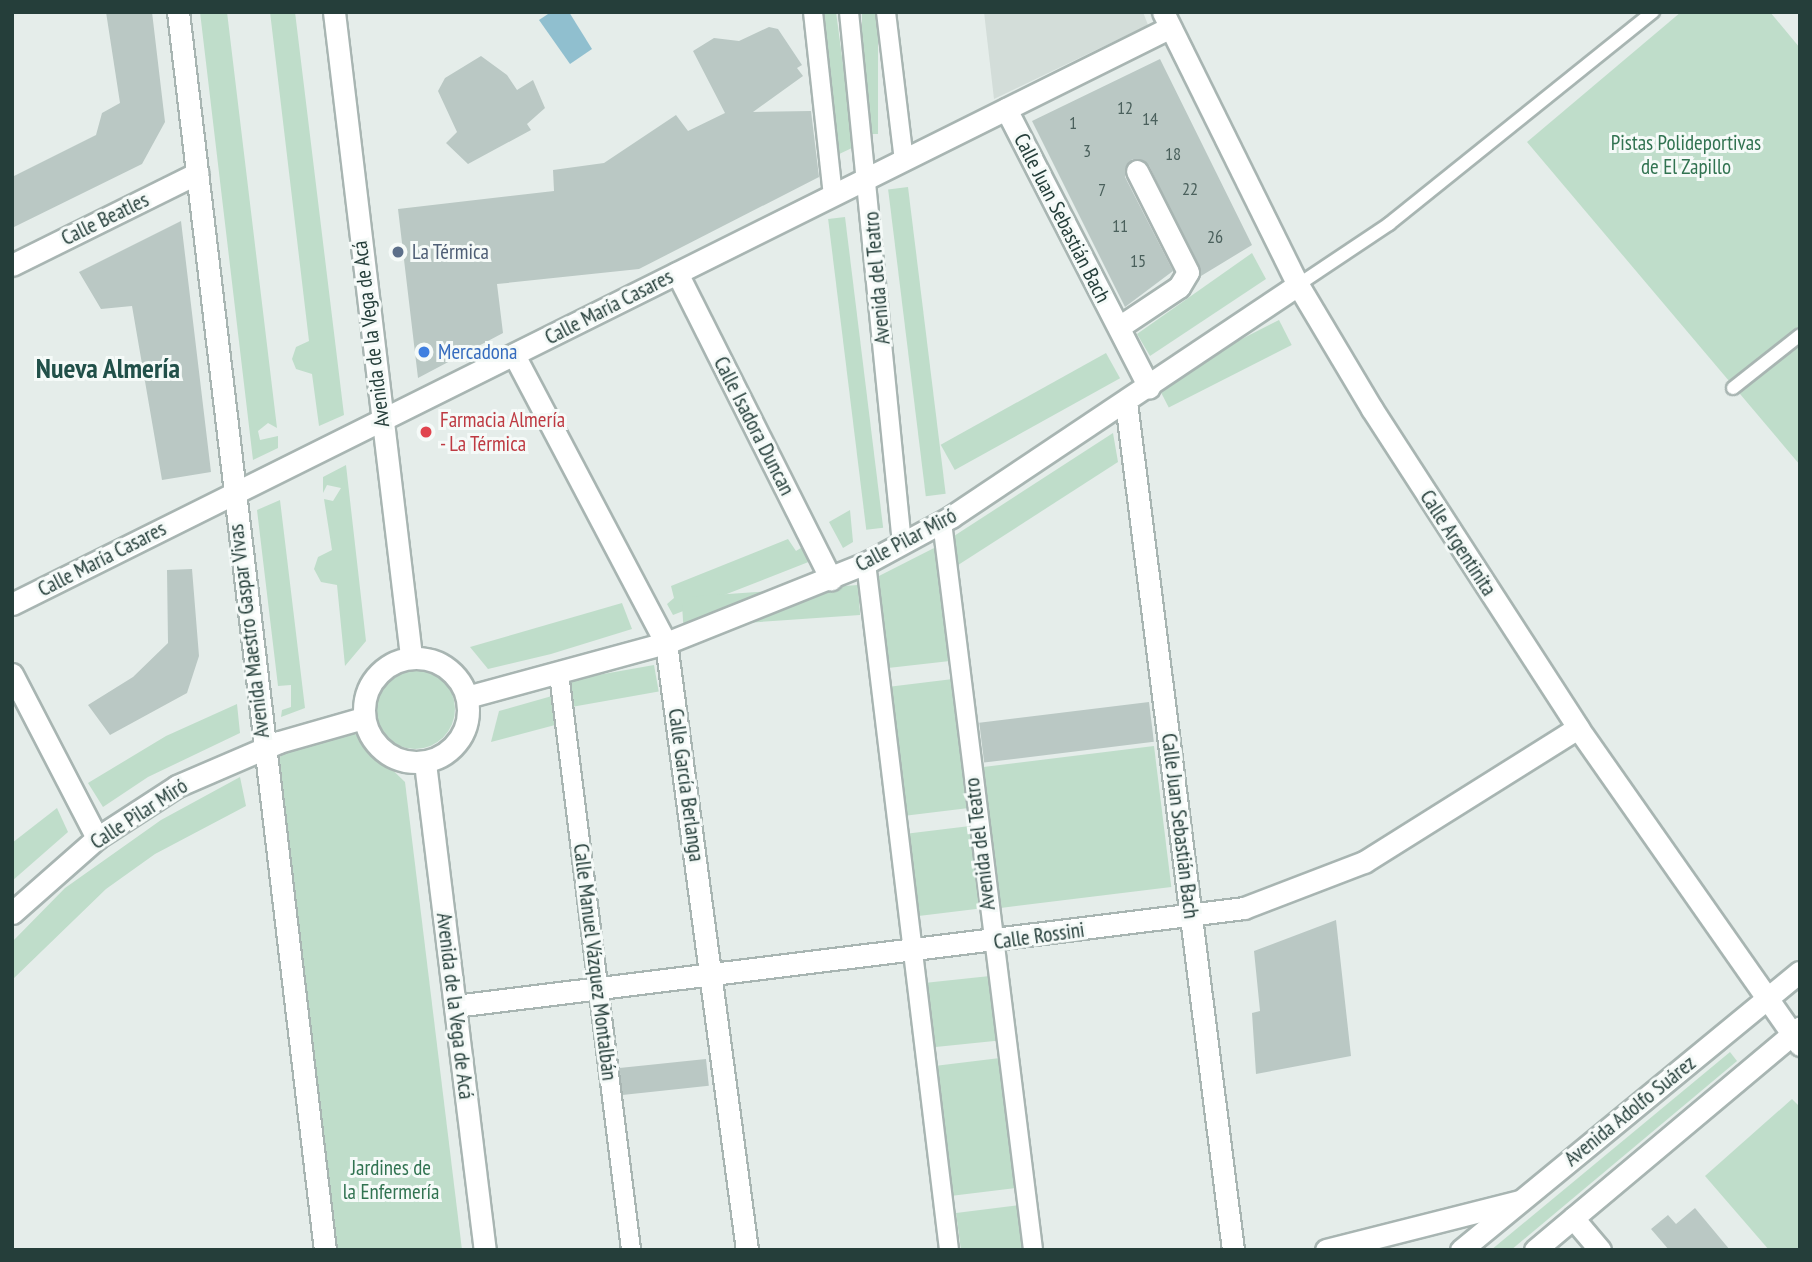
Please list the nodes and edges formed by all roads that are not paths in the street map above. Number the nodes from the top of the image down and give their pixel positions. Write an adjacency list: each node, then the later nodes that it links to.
1 (178, 12): 11 (street, Avenida Maestro Gaspar Vivas)
2 (334, 12): 23 (street, Avenida de la Vega de Acá)
3 (813, 12): 13 (street, Avenida del Teatro)
4 (849, 12): 12 (street, Avenida del Teatro)
5 (886, 12): 9 (street)
6 (1653, 12): 16 (lane)
7 (1166, 20): 8 (street, Calle María Casares); 16 (street, Calle Argentinita)
8 (1006, 109): 9 (street, Calle María Casares); 17 (street, Calle Juan Sebastián Bach)
9 (904, 160): 12 (street, Calle María Casares)
10 (1137, 171): 17 (street, Calle Juan Sebastián Bach)
11 (197, 173): 14 (street, Calle Beatles); 24 (street, Avenida Maestro Gaspar Vivas)
12 (868, 178): 13 (street, Calle María Casares); 26 (street, Avenida del Teatro)
13 (833, 195): 15 (street, Calle María Casares)
14 (12, 265)
15 (677, 273): 19 (street, Calle María Casares); 28 (street, Calle Isadora Duncan)
16 (1298, 285): 20 (street, Calle Pilar Miró); 36 (street, Calle Argentinita)
17 (1119, 327): 20 (street, Calle Juan Sebastián Bach)
18 (1800, 335): 21 (lane)
19 (514, 355): 23 (street, Calle María Casares); 30 (street, Calle García Berlanga)
20 (1149, 387): 22 (street, Calle Pilar Miró)
21 (1733, 388)
22 (1126, 402): 25 (street, Calle Pilar Miró); 41 (street, Calle Juan Sebastián Bach)
23 (381, 420): 24 (street, Calle María Casares); 31 (street, Avenida de la Vega de Acá)
24 (233, 494): 29 (street, Calle María Casares); 37 (street, Avenida Maestro Gaspar Vivas)
25 (942, 522): 26 (street, Calle Pilar Miró); 42 (street, Avenida del Teatro)
26 (902, 544): 27 (street, Calle Pilar Miró)
27 (866, 563): 28 (street, Calle Pilar Miró); 43 (street)
28 (831, 579): 30 (street, Calle Pilar Miró)
29 (12, 604)
30 (666, 643): 33 (street, Calle Pilar Miró); 45 (street, Calle García Berlanga)
31 (411, 656): 34 (street); 35 (street)
32 (12, 674): 39 (street)
33 (559, 674): 34 (street, Calle Pilar Miró); 46 (street, Calle Manuel Vázquez Montalbán)
34 (467, 697): 38 (street)
35 (363, 718): 37 (street, Calle Pilar Miró); 38 (street)
36 (1578, 728): 41 (street, Calle Rossini); 47 (street, Calle Argentinita)
37 (263, 749): 39 (street, Calle Pilar Miró); 53 (street, Avenida Maestro Gaspar Vivas)
38 (425, 763): 48 (street, Avenida de la Vega de Acá)
39 (97, 838): 40 (street, Calle Pilar Miró)
40 (12, 913)
41 (1191, 915): 42 (street, Calle Rossini); 59 (street, Calle Juan Sebastián Bach)
42 (992, 942): 43 (street, Calle Rossini); 58 (street, Avenida del Teatro)
43 (910, 953): 45 (street, Calle Rossini); 57 (street)
44 (1800, 972): 47 (street, Avenida Adolfo Suárez)
45 (712, 977): 46 (street, Calle Rossini); 56 (street, Calle García Berlanga)
46 (598, 989): 48 (street, Calle Rossini); 55 (street, Calle Manuel Vázquez Montalbán)
47 (1764, 1002): 49 (street, Calle Argentinita); 50 (street, Avenida Adolfo Suárez)
48 (455, 1006): 54 (street, Avenida de la Vega de Acá)
49 (1797, 1036): 51 (street)
50 (1520, 1201): 52 (street); 61 (street, Avenida Adolfo Suárez)
51 (1573, 1218): 62 (street); 63 (street)
52 (1372, 1247): 60 (street)
53 (325, 1250)
54 (485, 1250)
55 (631, 1250)
56 (747, 1250)
57 (949, 1250)
58 (1033, 1250)
59 (1233, 1250)
60 (1326, 1250)
61 (1461, 1250)
62 (1535, 1250)
63 (1600, 1250)

